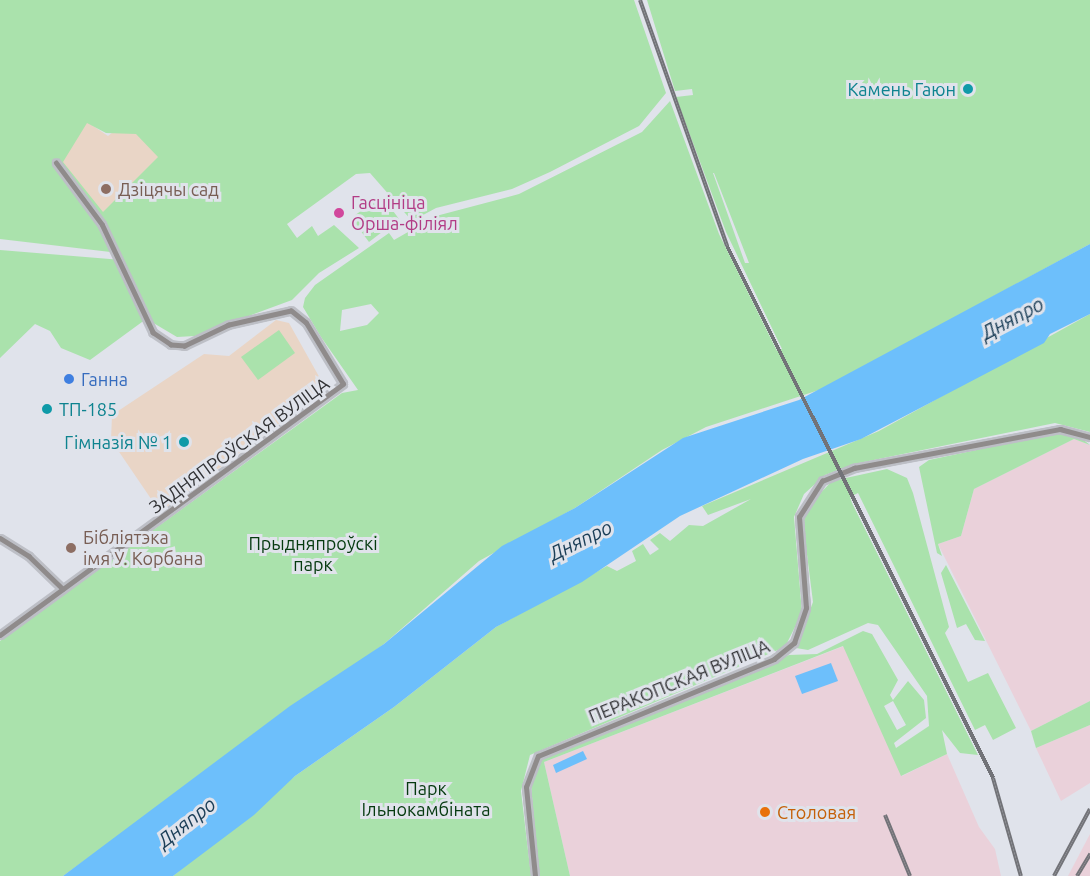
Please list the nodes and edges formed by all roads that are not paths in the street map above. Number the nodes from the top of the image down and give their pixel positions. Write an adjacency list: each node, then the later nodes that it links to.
1 (56, 163): 4 (street, ЗАДНЯПРОЎСКАЯ ВУЛІЦА)
2 (1090, 437): 6 (street, ПЕРАКОПСКАЯ ВУЛІЦА)
3 (0, 538): 4 (street)
4 (63, 589): 5 (street, ЗАДНЯПРОЎСКАЯ ВУЛІЦА)
5 (0, 635)
6 (535, 876)

